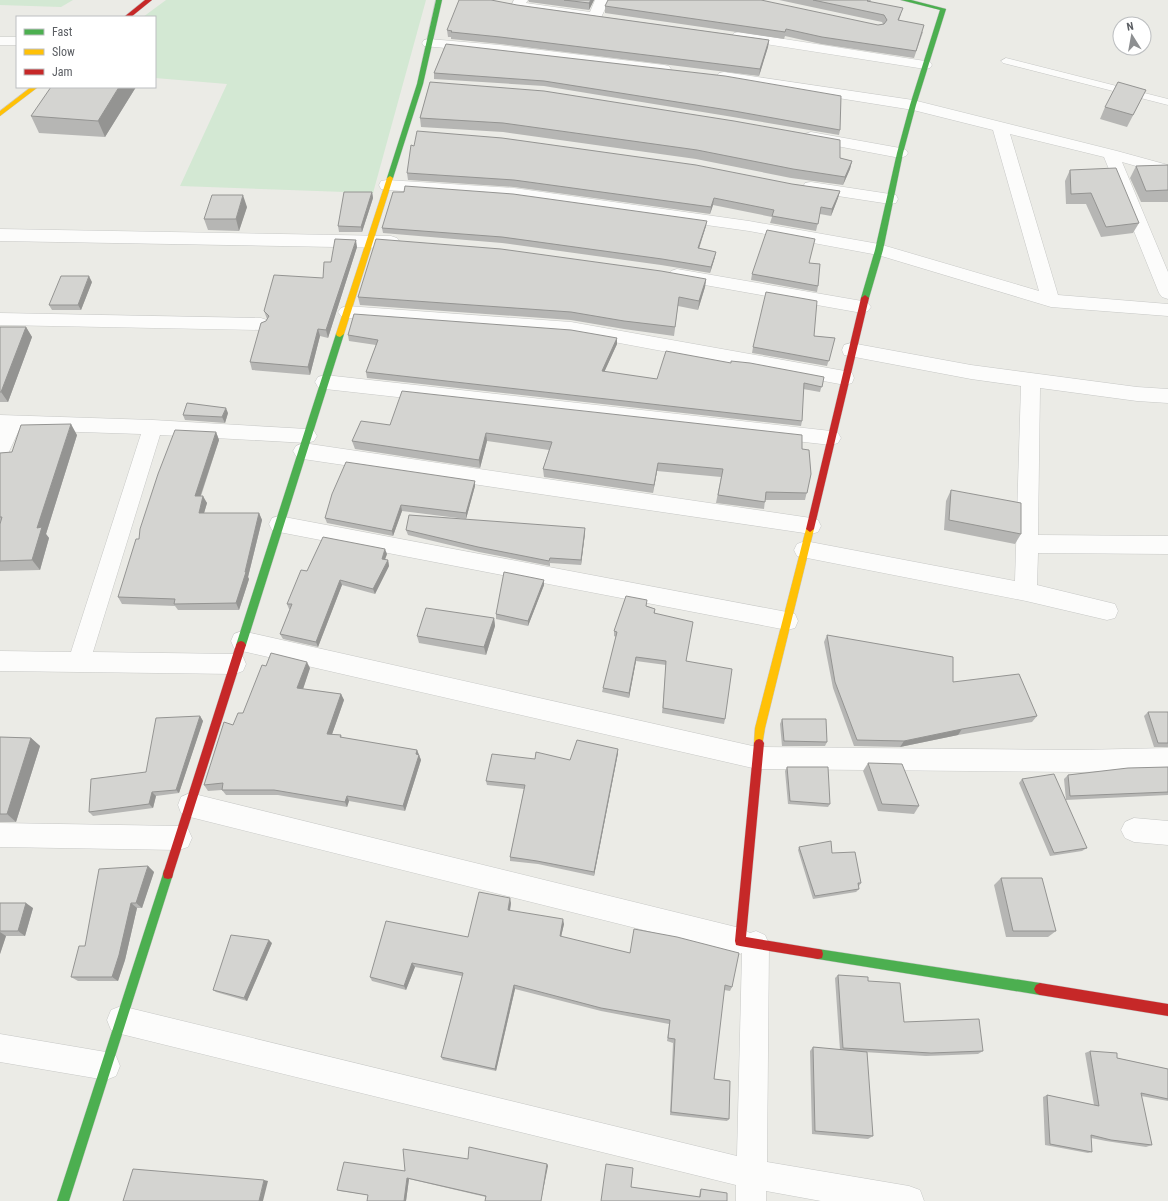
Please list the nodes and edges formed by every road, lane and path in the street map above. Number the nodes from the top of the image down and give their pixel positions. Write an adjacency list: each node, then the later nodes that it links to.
1 (149, 0): 7 (street)
2 (439, 0): 13 (street)
3 (602, 0): 8 (street)
4 (904, 0): 15 (street)
5 (520, 3): 6 (street); 8 (street)
6 (504, 4)
7 (128, 16)
8 (595, 17): 9 (street)
9 (610, 19)
10 (725, 34): 15 (street)
11 (0, 40): 12 (street)
12 (16, 41)
13 (429, 43): 16 (street); 18 (street)
14 (1006, 61): 21 (lane)
15 (925, 66): 22 (street)
16 (678, 70)
17 (710, 74): 22 (street)
18 (420, 84): 19 (street); 29 (street)
19 (435, 85)
20 (35, 88): 23 (street)
21 (1168, 102)
22 (913, 105): 24 (street); 26 (street)
23 (0, 114)
24 (1000, 126): 27 (street); 38 (street)
25 (794, 134): 26 (street)
26 (900, 153): 31 (street)
27 (1110, 154): 28 (street); 37 (street)
28 (1168, 170)
29 (387, 185): 33 (street); 35 (street)
30 (798, 185): 31 (street)
31 (890, 199): 35 (street)
32 (0, 235): 33 (street)
33 (370, 240): 34 (street); 41 (street)
34 (409, 243)
35 (878, 250): 38 (street); 39 (street)
36 (661, 272): 39 (street)
37 (1168, 293)
38 (1051, 301): 40 (street)
39 (862, 307): 44 (street)
40 (1168, 310)
41 (347, 312): 45 (street); 47 (street)
42 (0, 319): 43 (street)
43 (261, 324)
44 (851, 350): 45 (street); 46 (street)
45 (845, 378): 51 (street)
46 (1031, 380): 48 (street); 56 (street)
47 (325, 382): 51 (street); 52 (street)
48 (1168, 396)
49 (6, 422): 50 (street); 53 (street)
50 (153, 427): 52 (street); 64 (street)
51 (831, 438): 55 (street)
52 (305, 444): 54 (street); 55 (street)
53 (0, 452)
54 (279, 524): 61 (street); 62 (street)
55 (811, 526): 58 (street)
56 (1028, 544): 57 (street); 59 (street)
57 (1168, 545)
58 (805, 550): 59 (street); 61 (street)
59 (1026, 592): 60 (street)
60 (1107, 611)
61 (787, 621): 66 (street)
62 (242, 641): 65 (street); 66 (street)
63 (0, 661): 64 (street)
64 (79, 662): 65 (street)
65 (235, 664): 68 (street)
66 (757, 758): 67 (street); 73 (street)
67 (1168, 759)
68 (190, 805): 72 (street); 73 (street)
69 (1134, 830): 70 (street)
70 (1168, 833)
71 (0, 835): 72 (street)
72 (179, 838): 75 (street)
73 (748, 942): 74 (street); 78 (street)
74 (1168, 1010)
75 (121, 1020): 77 (street); 78 (street)
76 (0, 1048): 77 (street)
77 (106, 1066): 79 (street)
78 (751, 1187): 80 (street)
79 (63, 1201)
80 (909, 1201)

